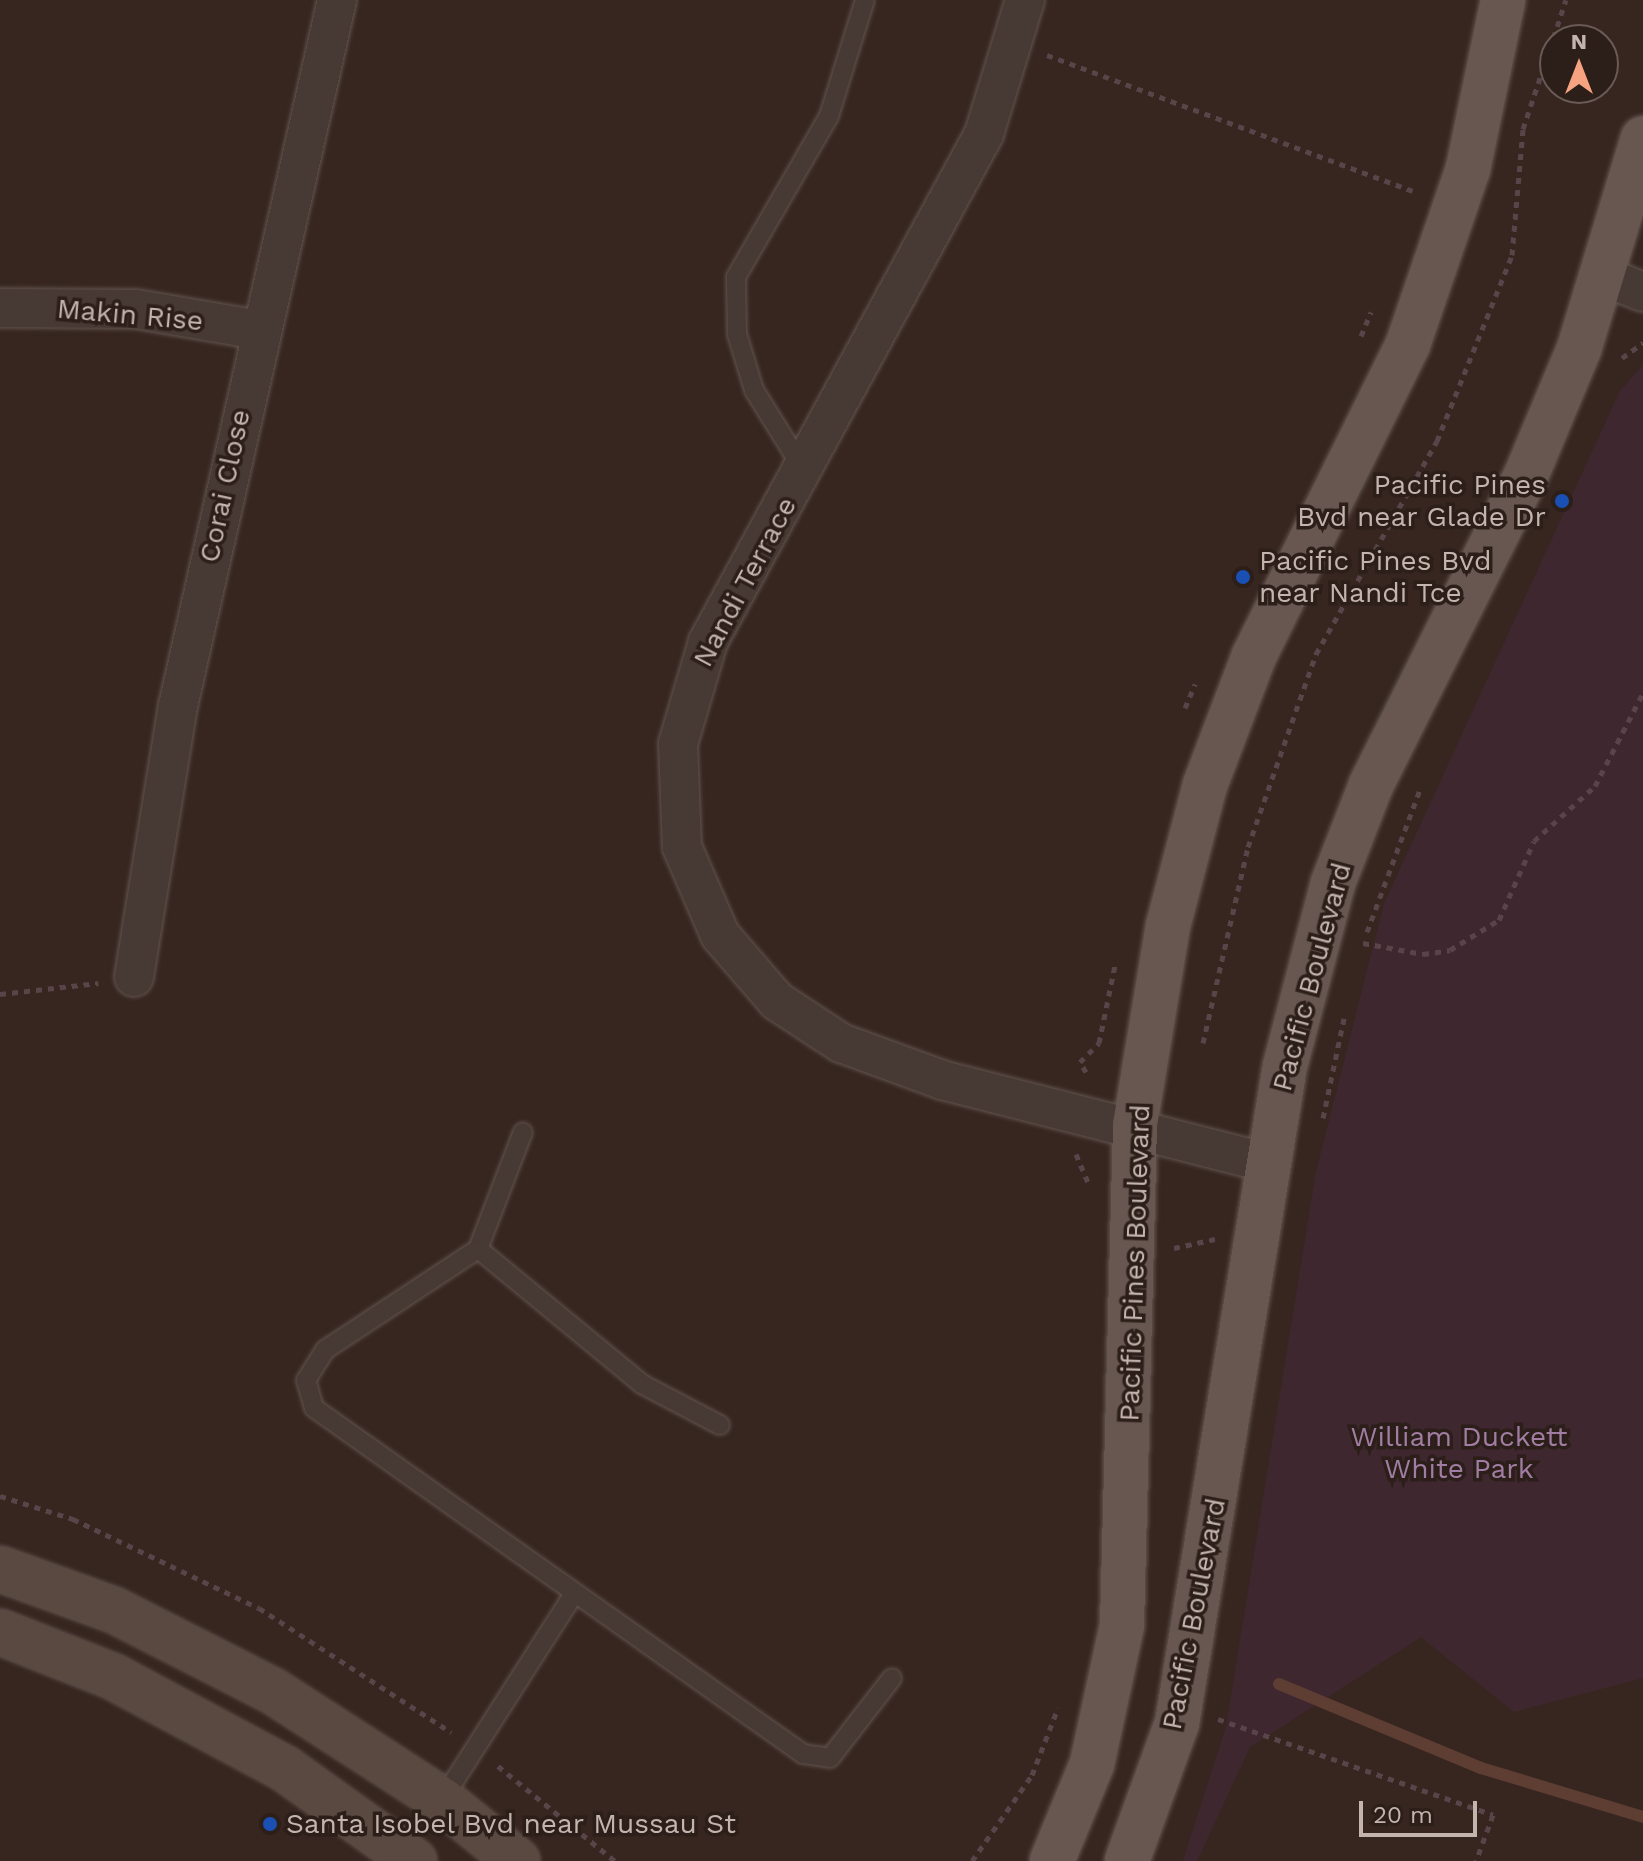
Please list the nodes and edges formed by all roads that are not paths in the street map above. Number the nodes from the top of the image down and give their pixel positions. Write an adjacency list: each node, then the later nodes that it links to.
1 (337, 0): 9 (street, Corai Close)
2 (865, 0): 10 (lane)
3 (1025, 0): 10 (street, Nandi Terrace)
4 (1503, 0): 12 (main road, Pacific Pines Boulevard)
5 (1643, 139): 6 (main road, Pacific Boulevard)
6 (1603, 276): 7 (street); 14 (main road, Pacific Boulevard)
7 (1643, 292)
8 (0, 308): 9 (street, Makin Rise)
9 (259, 330): 11 (street, Corai Close)
10 (804, 472): 12 (street, Nandi Terrace)
11 (134, 977)
12 (1135, 1125): 14 (street, Nandi Terrace); 24 (main road, Pacific Pines Boulevard)
13 (523, 1132): 15 (lane)
14 (1268, 1163): 25 (main road, Pacific Boulevard)
15 (478, 1249): 16 (lane); 18 (lane)
16 (720, 1425)
17 (0, 1569): 21 (street)
18 (573, 1595): 20 (lane); 21 (lane)
19 (0, 1632): 22 (street)
20 (892, 1678)
21 (442, 1800): 23 (street)
22 (414, 1861)
23 (517, 1861)
24 (1052, 1861)
25 (1127, 1861)

